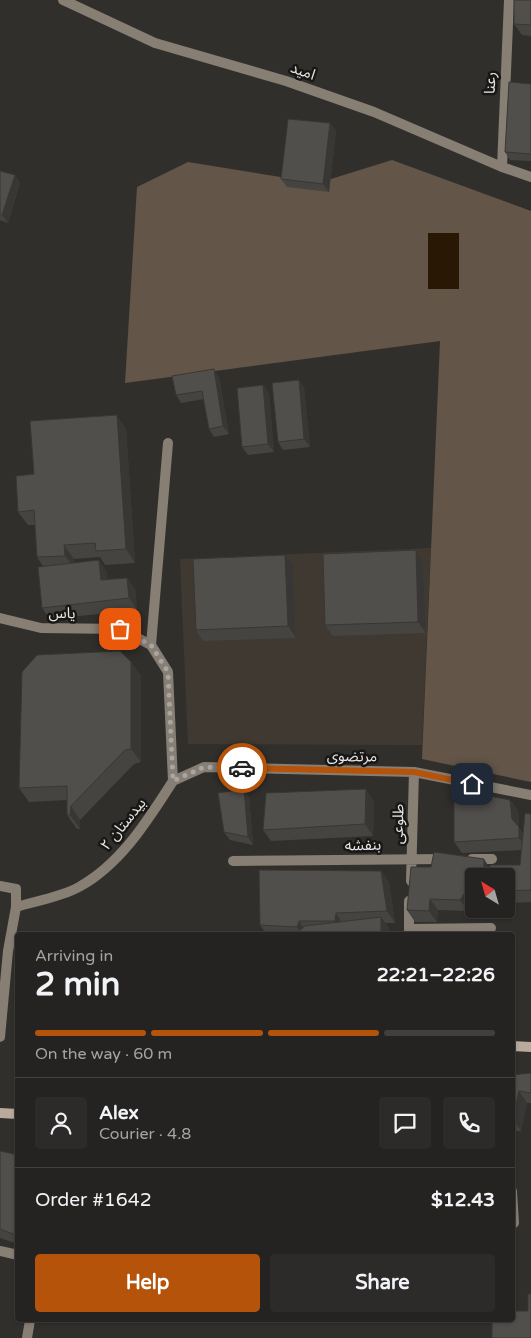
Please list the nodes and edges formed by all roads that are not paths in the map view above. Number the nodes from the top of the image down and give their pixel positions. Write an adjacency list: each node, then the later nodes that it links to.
1 (63, 0): 3 (street, امید)
2 (509, 0): 3 (street, رعنا)
3 (502, 167): 4 (street, امید)
4 (531, 177)
5 (168, 443): 7 (street)
6 (0, 618): 7 (street, یاس)
7 (151, 645): 9 (street)
8 (414, 772): 9 (street, مرتضوی); 10 (street, مرتضوی); 11 (street, طلوعی)
9 (173, 781): 15 (street, بیدستان ۲)
10 (531, 795)
11 (413, 859): 12 (street, بنفشه); 13 (street, بنفشه); 17 (street, طلوعی)
12 (492, 859)
13 (233, 861)
14 (0, 886): 15 (street)
15 (16, 907): 18 (street)
16 (491, 928): 17 (street)
17 (409, 932)
18 (0, 1037)
19 (515, 1046): 20 (main road)
20 (531, 1046)
21 (0, 1114): 22 (main road)
22 (15, 1114)
23 (0, 1251): 24 (street)
24 (15, 1254)
25 (30, 1322): 26 (street)
26 (27, 1338)

